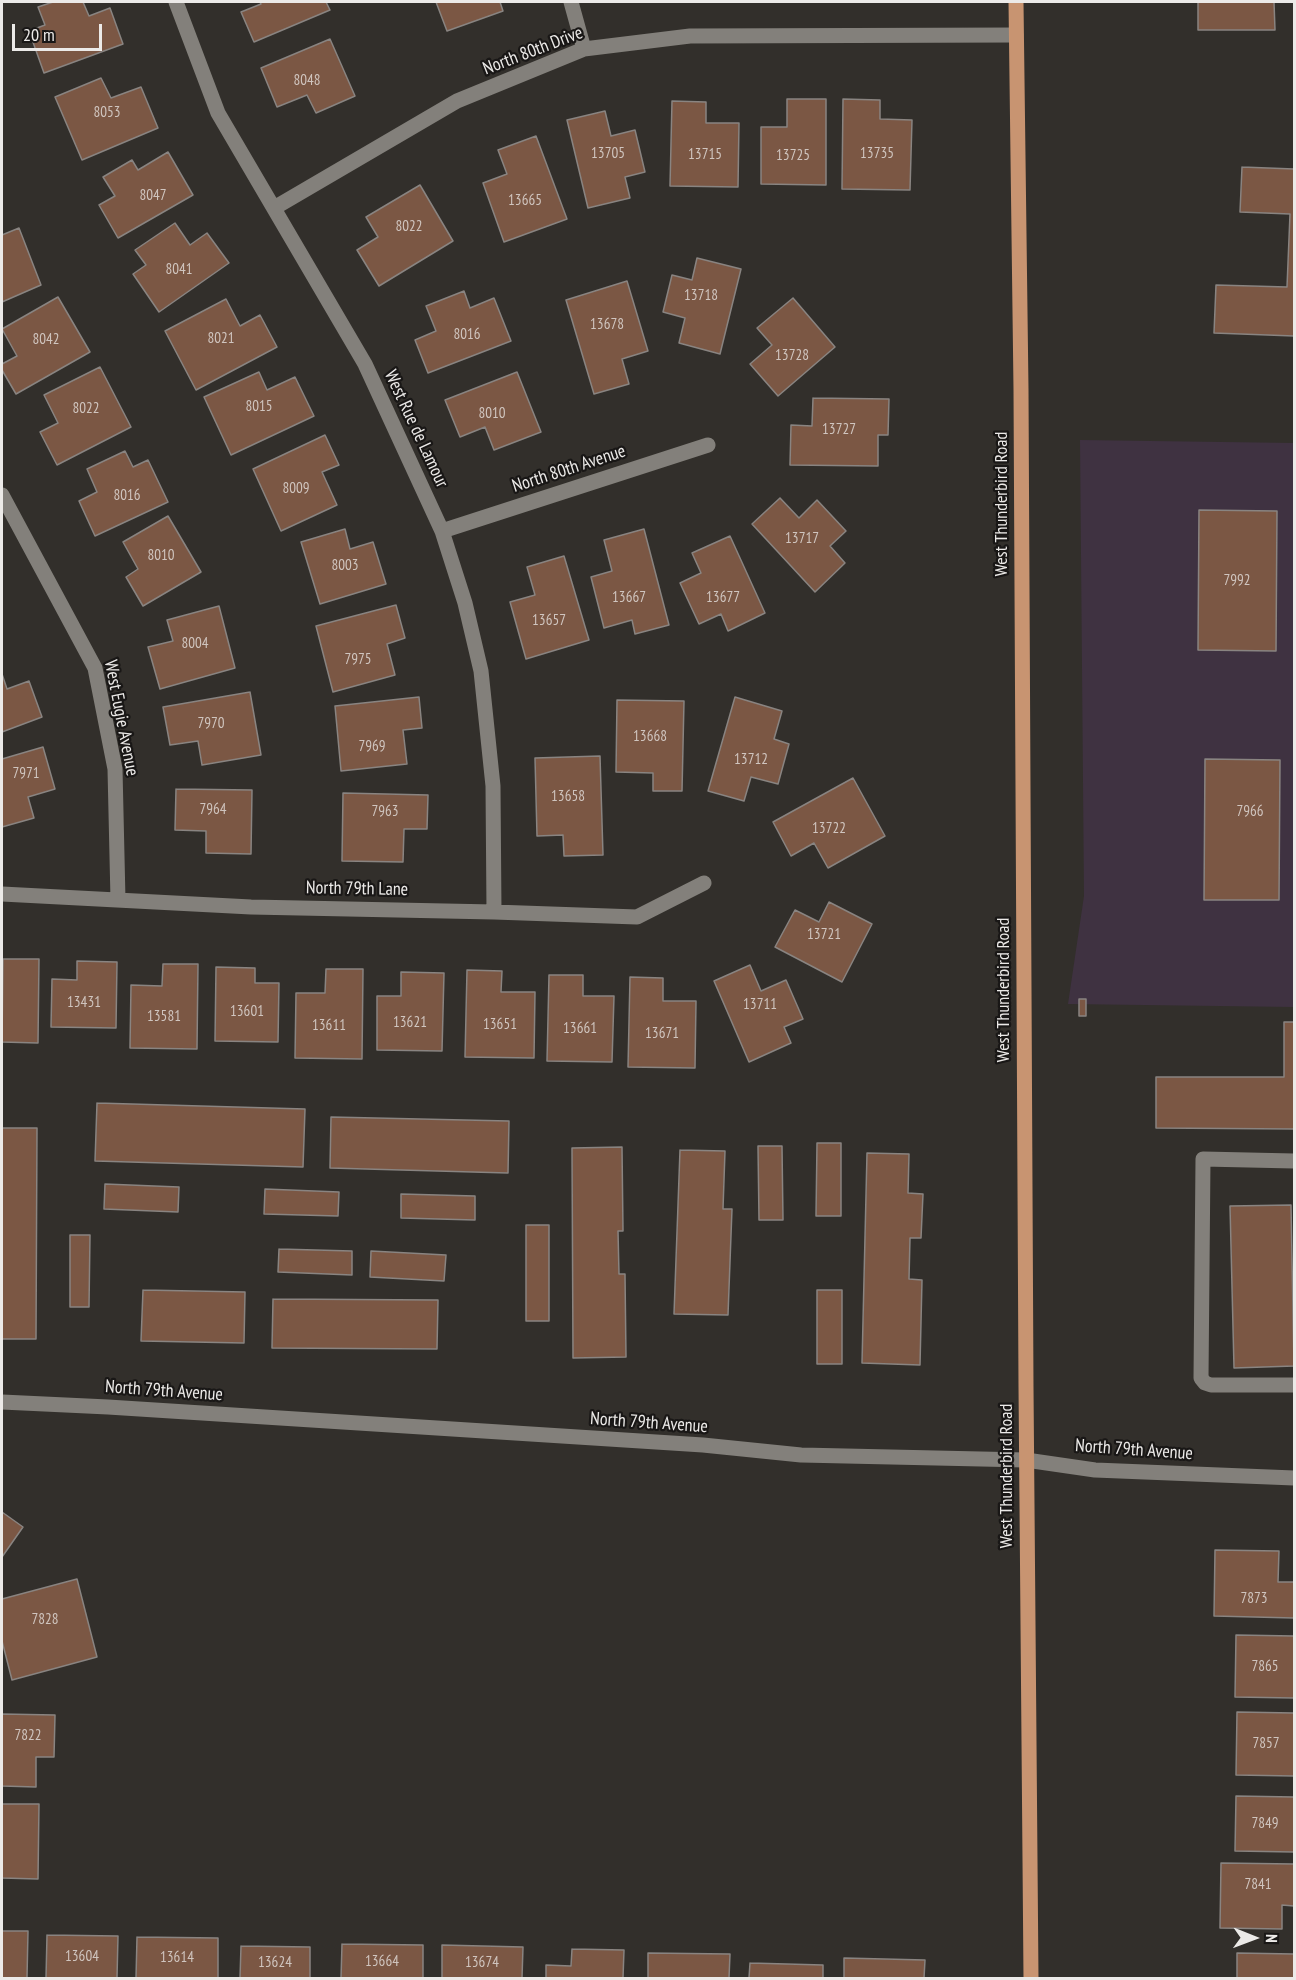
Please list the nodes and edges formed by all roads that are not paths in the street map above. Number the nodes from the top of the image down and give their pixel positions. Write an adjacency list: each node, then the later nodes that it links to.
1 (177, 2): 6 (street, West Rue de Lamour)
2 (571, 2): 5 (street)
3 (1016, 2): 4 (main road, West Thunderbird Road)
4 (1016, 35): 5 (street, North 80th Drive); 17 (main road, West Thunderbird Road)
5 (584, 49): 6 (street, North 80th Drive)
6 (274, 208): 9 (street, West Rue de Lamour)
7 (708, 444): 9 (street, North 80th Avenue)
8 (2, 495): 12 (street, West Eugie Avenue)
9 (442, 531): 13 (street, West Rue de Lamour)
10 (705, 883): 13 (street, North 79th Lane)
11 (2, 894): 12 (street, North 79th Lane)
12 (118, 900): 13 (street, North 79th Lane)
13 (494, 912)
14 (1294, 1161): 15 (street)
15 (1294, 1385)
16 (2, 1402): 17 (street, North 79th Avenue)
17 (1026, 1460): 18 (street, North 79th Avenue); 19 (main road, West Thunderbird Road)
18 (1294, 1478)
19 (1031, 1978)

